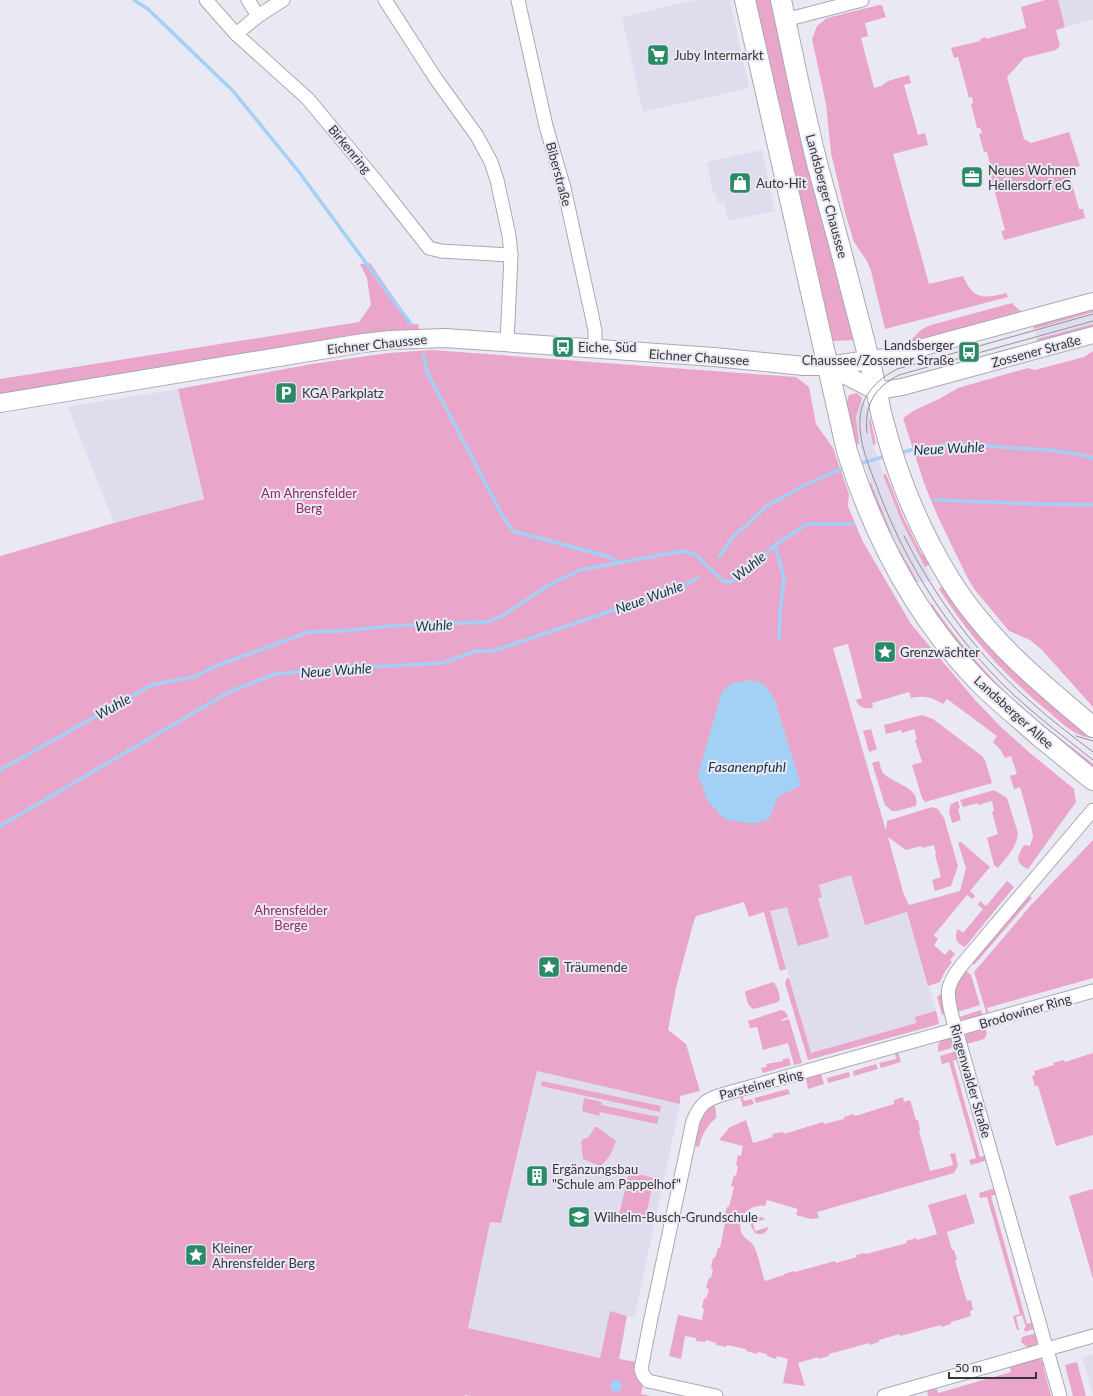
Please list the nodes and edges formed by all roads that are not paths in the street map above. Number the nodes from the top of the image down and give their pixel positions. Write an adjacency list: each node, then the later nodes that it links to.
1 (206, 0): 11 (street, Birkenring)
2 (248, 0): 9 (street)
3 (283, 0): 9 (street)
4 (385, 0): 12 (street)
5 (518, 0): 16 (street, Biberstraße)
6 (745, 0): 18 (main road)
7 (781, 0): 10 (main road, Landsberger Chaussee)
8 (862, 0): 10 (street)
9 (258, 16): 11 (street)
10 (785, 20): 17 (main road, Landsberger Chaussee)
11 (236, 34): 12 (street, Birkenring)
12 (511, 255): 15 (street)
13 (1093, 301): 17 (street)
14 (1093, 335): 19 (street, Zossener Straße)
15 (507, 343): 16 (main road, Eichner Chaussee); 20 (main road, Eichner Chaussee)
16 (595, 349): 18 (main road, Eichner Chaussee)
17 (868, 360): 18 (main road); 19 (main road, Landsberger Chaussee)
18 (837, 368): 19 (main road); 22 (main road, Landsberger Allee)
19 (877, 391): 21 (main road)
20 (0, 403)
21 (1093, 727)
22 (1093, 780)
23 (1093, 810): 25 (street, Ringenwalder Straße)
24 (1093, 991): 25 (street, Brodowiner Ring)
25 (957, 1029): 27 (street, Ringenwalder Straße); 28 (street, Parsteiner Ring)
26 (1093, 1336): 27 (street)
27 (1047, 1349): 29 (street); 30 (street, Ringenwalder Straße)
28 (716, 1396)
29 (884, 1396)
30 (1060, 1396)

